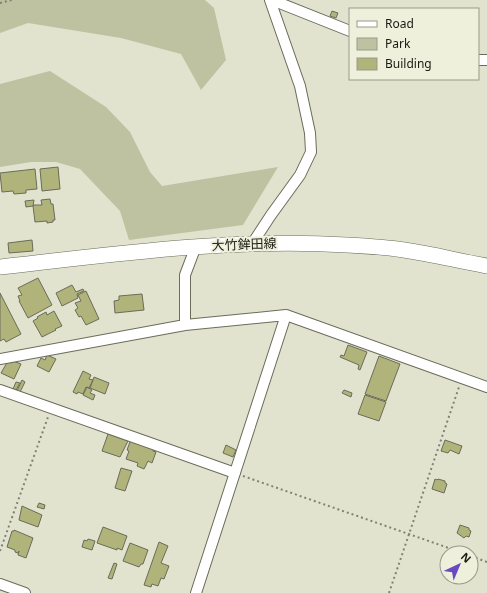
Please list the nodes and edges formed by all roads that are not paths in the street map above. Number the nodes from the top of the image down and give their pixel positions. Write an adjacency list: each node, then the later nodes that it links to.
1 (271, 0): 2 (street); 3 (street)
2 (349, 31)
3 (252, 244): 4 (main road, 大竹鉾田線); 5 (main road, 大竹鉾田線)
4 (196, 246): 6 (main road, 大竹鉾田線); 8 (street)
5 (487, 266)
6 (0, 267)
7 (286, 315): 8 (street); 10 (street); 12 (street)
8 (185, 325): 9 (street)
9 (0, 359)
10 (487, 387)
11 (0, 390): 12 (street)
12 (234, 473): 15 (street)
13 (0, 584): 14 (street)
14 (25, 593)
15 (196, 593)

